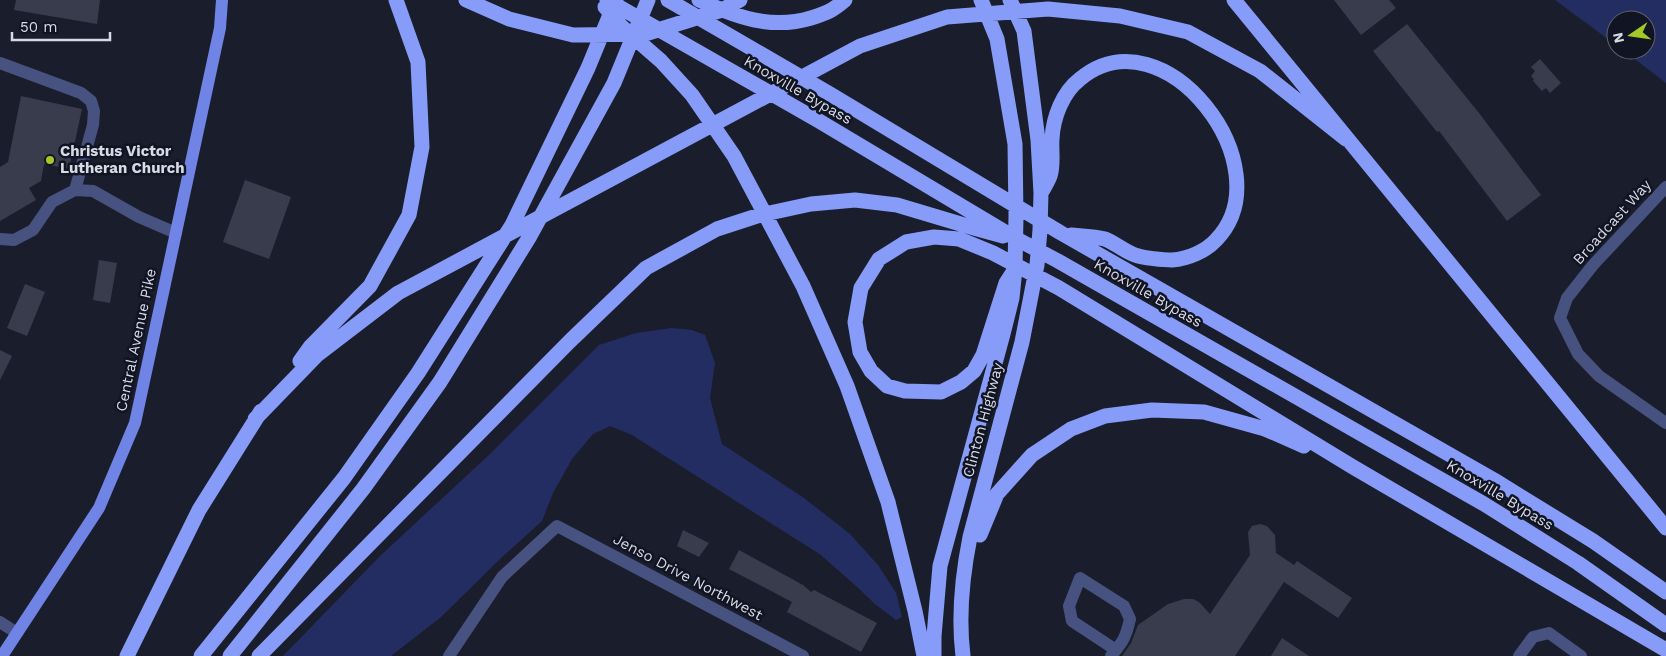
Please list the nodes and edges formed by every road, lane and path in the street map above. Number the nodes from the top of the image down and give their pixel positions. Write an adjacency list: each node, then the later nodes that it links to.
1 (222, 0): 21 (main road, Central Avenue Pike)
2 (396, 0): 25 (highway)
3 (466, 0): 9 (highway)
4 (599, 0): 43 (highway)
5 (607, 0): 20 (highway, Knoxville Bypass)
6 (616, 0): 38 (highway)
7 (648, 0): 39 (highway)
8 (700, 0): 10 (highway)
9 (740, 0)
10 (845, 0)
11 (981, 0): 24 (highway)
12 (1010, 0): 19 (highway)
13 (1234, 0): 16 (highway)
14 (673, 1): 22 (highway, Knoxville Bypass)
15 (0, 63): 18 (street)
16 (1346, 139): 25 (highway); 28 (highway)
17 (1666, 187): 26 (street, Broadcast Way)
18 (75, 190): 21 (street); 23 (street)
19 (1041, 193): 22 (highway); 29 (highway, Clinton Highway)
20 (992, 228): 32 (highway, Knoxville Bypass); 40 (highway)
21 (176, 233): 33 (main road, Central Avenue Pike)
22 (1061, 233): 30 (highway, Knoxville Bypass)
23 (0, 239)
24 (1015, 270): 27 (highway); 44 (highway)
25 (255, 419): 37 (highway)
26 (1666, 424)
27 (1353, 467): 29 (highway); 34 (highway)
28 (1666, 528)
29 (964, 569): 45 (highway, Clinton Highway)
30 (1666, 592)
31 (0, 622): 33 (street)
32 (1666, 625)
33 (17, 633): 36 (main road, Central Avenue Pike)
34 (1666, 650)
35 (1114, 653): 35 (street)
36 (2, 656)
37 (127, 656)
38 (201, 656)
39 (230, 656)
40 (259, 656)
41 (448, 656): 42 (street, Jenso Drive Northwest)
42 (803, 656)
43 (924, 656)
44 (934, 656)
45 (963, 656)
46 (1520, 656): 47 (street)
47 (1581, 656)

